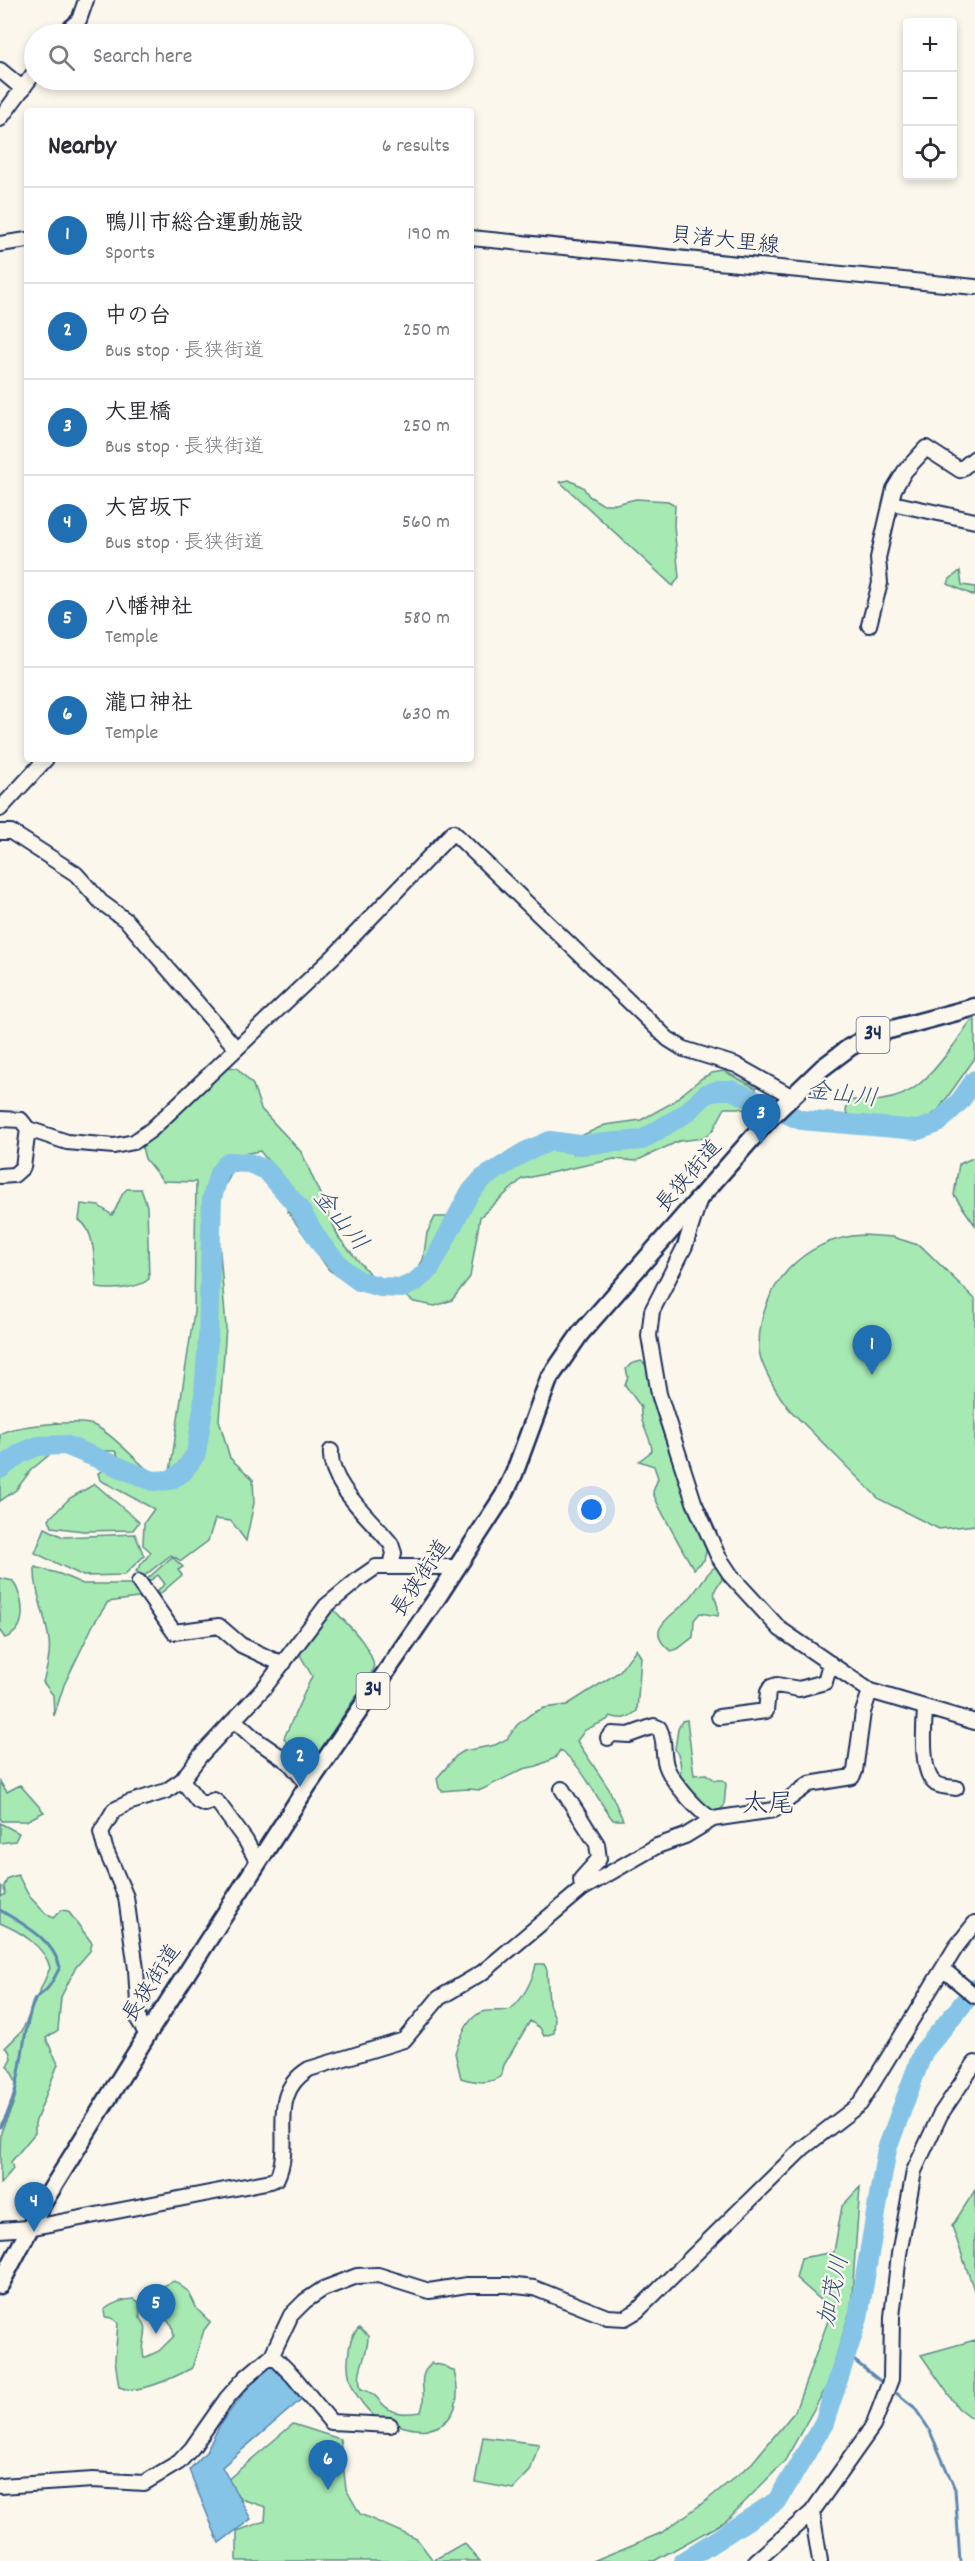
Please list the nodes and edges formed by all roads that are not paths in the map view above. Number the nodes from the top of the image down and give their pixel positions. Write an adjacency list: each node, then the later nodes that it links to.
1 (86, 0): 2 (street)
2 (74, 24)
3 (0, 70): 4 (street)
4 (23, 89): 5 (street)
5 (0, 119)
6 (474, 238): 9 (street, 貝渚大里線)
7 (24, 240): 8 (street)
8 (0, 244)
9 (975, 287)
10 (975, 458): 11 (street)
11 (892, 503): 12 (street); 13 (street)
12 (975, 522)
13 (869, 625)
14 (43, 762): 15 (street)
15 (0, 809)
16 (0, 832): 18 (street)
17 (975, 1007): 19 (main road, 長狭街道 / 34)
18 (236, 1047): 19 (street); 21 (street)
19 (790, 1097): 23 (main road, 長狭街道 / 34)
20 (0, 1119): 21 (street)
21 (28, 1129): 22 (street)
22 (0, 1176)
23 (700, 1198): 26 (main road, 長狭街道 / 34); 29 (street)
24 (331, 1451): 25 (street)
25 (391, 1566): 26 (street); 28 (street)
26 (458, 1567): 37 (main road, 長狭街道 / 34)
27 (139, 1582): 28 (street)
28 (284, 1663): 33 (street)
29 (830, 1663): 30 (street); 32 (street)
30 (870, 1691): 31 (street); 40 (street)
31 (925, 1709): 34 (street); 38 (street)
32 (719, 1717)
33 (234, 1720): 36 (street); 37 (street)
34 (975, 1722)
35 (608, 1738): 40 (street)
36 (182, 1780): 41 (street); 46 (street)
37 (308, 1785): 41 (main road, 長狭街道 / 34)
38 (956, 1788)
39 (562, 1789): 42 (street)
40 (714, 1819): 42 (street)
41 (258, 1863): 46 (main road, 長狭街道 / 34)
42 (582, 1889): 48 (street)
43 (975, 1923): 44 (street)
44 (944, 1970): 45 (street); 51 (street)
45 (975, 1996)
46 (147, 2034): 48 (main road, 長狭街道 / 34)
47 (975, 2063): 54 (street)
48 (28, 2228): 49 (street); 50 (main road, 長狭街道 / 34)
49 (0, 2230)
50 (0, 2285)
51 (272, 2355): 52 (street); 53 (street)
52 (390, 2425)
53 (0, 2486)
54 (812, 2512): 55 (street); 56 (street)
55 (756, 2561)
56 (820, 2561)

